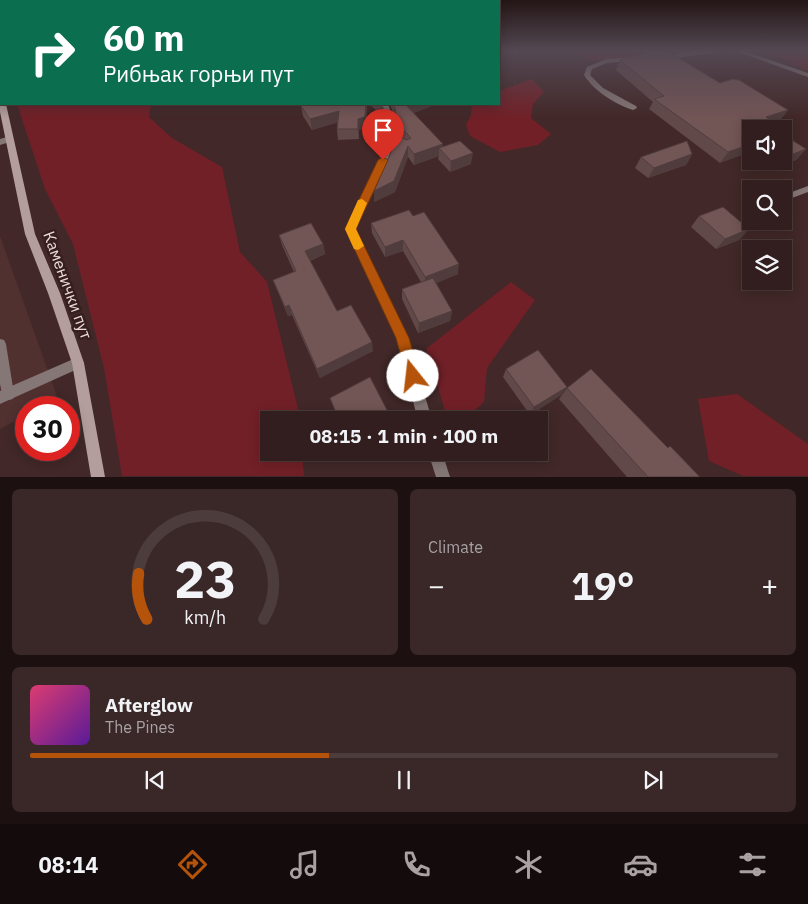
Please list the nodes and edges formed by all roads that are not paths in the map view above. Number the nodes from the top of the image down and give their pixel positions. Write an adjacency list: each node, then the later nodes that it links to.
1 (588, 73): 4 (street)
2 (2, 105): 5 (main road, Каменички пут)
3 (384, 105): 12 (street)
4 (633, 108)
5 (10, 139): 6 (street); 10 (main road, Каменички пут)
6 (0, 142)
7 (808, 189): 8 (street)
8 (792, 195)
9 (0, 344): 11 (street)
10 (78, 363): 11 (street); 14 (main road, Каменички пут)
11 (4, 396)
12 (423, 411)
13 (438, 461): 15 (street)
14 (98, 476)
15 (444, 476)

